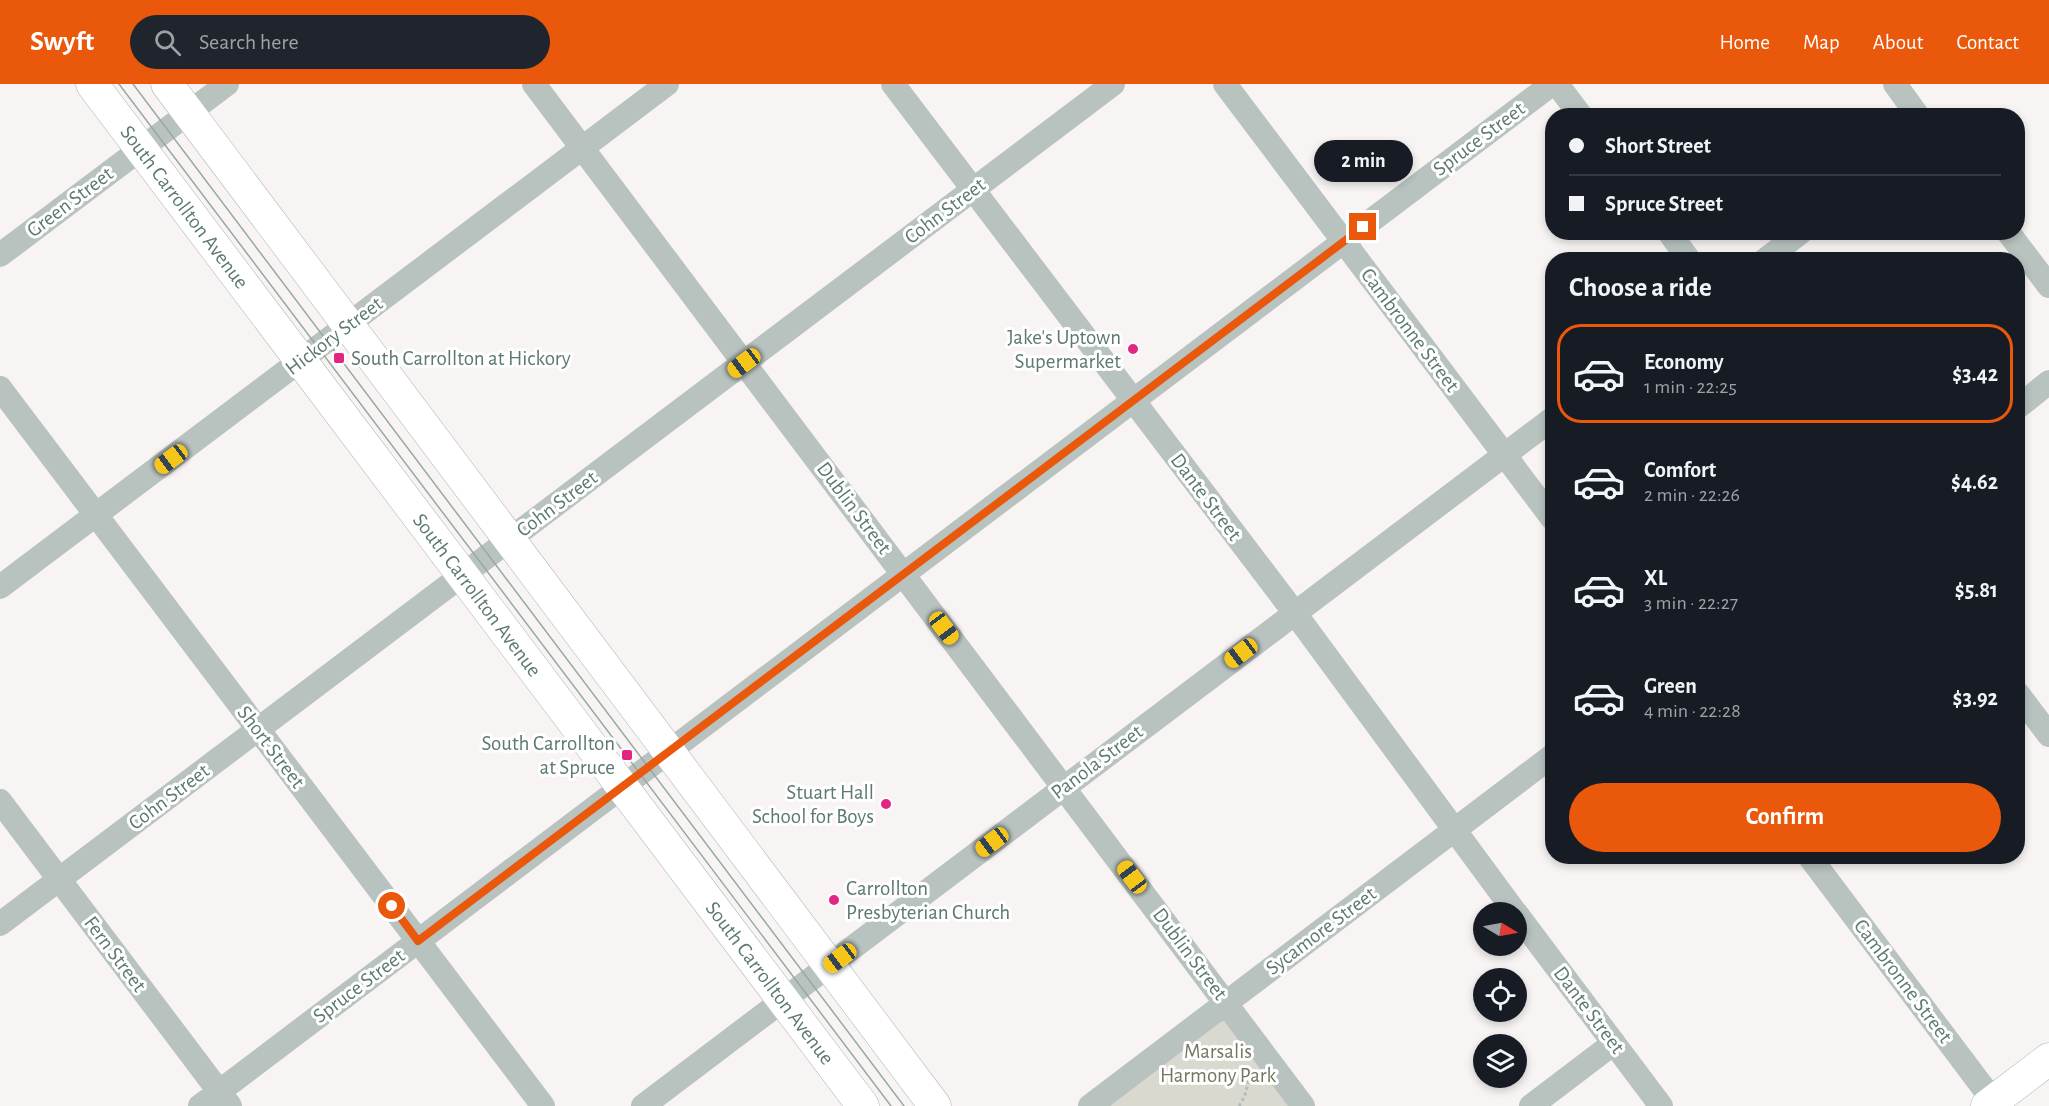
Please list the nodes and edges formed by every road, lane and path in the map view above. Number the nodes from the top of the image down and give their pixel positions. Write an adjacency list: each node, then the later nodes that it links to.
1 (92, 84): 16 (main road, South Carrollton Avenue)
2 (167, 84): 14 (main road)
3 (226, 84): 14 (street, Green Street)
4 (534, 84): 15 (street, Dublin Street)
5 (667, 84): 15 (street, Hickory Street)
6 (893, 84): 17 (street, Dante Street)
7 (1113, 84): 17 (street, Cohn Street)
8 (1225, 84): 20 (street, Cambronne Street)
9 (1552, 84): 20 (street, Spruce Street)
10 (1557, 84): 12 (street)
11 (1895, 84): 13 (street)
12 (1575, 108)
13 (1912, 108)
14 (189, 113): 16 (street, Green Street); 26 (main road)
15 (583, 148): 26 (street, Hickory Street); 28 (street, Dublin Street)
16 (141, 149): 24 (street, Green Street); 27 (main road, South Carrollton Avenue)
17 (974, 190): 28 (street, Cohn Street); 31 (street, Dante Street)
18 (1791, 240): 21 (street)
19 (2014, 240): 22 (street)
20 (1344, 242): 31 (street, Spruce Street); 34 (street, Cambronne Street)
21 (1775, 252)
22 (2023, 252)
23 (2025, 254): 25 (street)
24 (0, 255)
25 (2049, 286)
26 (349, 325): 27 (street, Hickory Street); 37 (main road)
27 (301, 361): 36 (street, Hickory Street); 39 (main road, South Carrollton Avenue)
28 (744, 363): 37 (street, Cohn Street); 38 (street, Dublin Street)
29 (2049, 382): 32 (street)
30 (0, 388): 36 (street, Short Street)
31 (1134, 401): 38 (street, Spruce Street); 41 (street, Dante Street)
32 (2025, 401)
33 (1545, 424): 34 (street, Panola Street)
34 (1505, 454): 35 (street, Cambronne Street); 41 (street, Panola Street)
35 (1545, 508)
36 (96, 515): 40 (street, Hickory Street); 43 (street, Short Street)
37 (510, 540): 39 (street, Cohn Street); 45 (main road)
38 (904, 574): 45 (street, Spruce Street); 48 (street, Dublin Street)
39 (463, 576): 43 (street, Cohn Street); 47 (main road, South Carrollton Avenue)
40 (0, 587)
41 (1294, 612): 48 (street, Panola Street); 50 (street, Dante Street)
42 (2025, 703): 44 (street)
43 (258, 730): 52 (street, Cohn Street); 56 (street, Short Street)
44 (2049, 735)
45 (669, 752): 47 (street, Spruce Street); 57 (main road)
46 (1545, 761): 50 (street, Sycamore Street)
47 (623, 787): 56 (street, Spruce Street); 58 (main road, South Carrollton Avenue)
48 (1064, 787): 57 (street, Panola Street); 59 (street, Dublin Street)
49 (0, 801): 52 (street, Fern Street)
50 (1454, 830): 53 (street, Dante Street); 59 (street, Sycamore Street)
51 (1815, 864): 64 (street, Cambronne Street)
52 (59, 879): 54 (street, Cohn Street); 63 (street, Fern Street)
53 (1508, 902)
54 (0, 924)
55 (1527, 928): 60 (street, Dante Street)
56 (418, 941): 63 (street, Spruce Street); 66 (street, Short Street)
57 (830, 966): 58 (street, Panola Street); 69 (main road)
58 (783, 1000): 67 (street, Panola Street); 68 (main road, South Carrollton Avenue)
59 (1226, 1002): 70 (street, Sycamore Street); 72 (street, Dublin Street)
60 (1614, 1043): 73 (street); 74 (street, Dante Street)
61 (2049, 1059): 64 (main road)
62 (1246, 1063): 71 (path)
63 (225, 1099): 65 (street, Spruce Street)
64 (1993, 1104)
65 (200, 1106)
66 (543, 1106)
67 (643, 1106)
68 (863, 1106)
69 (935, 1106)
70 (1090, 1106)
71 (1239, 1106)
72 (1303, 1106)
73 (1531, 1106)
74 (1661, 1106)

